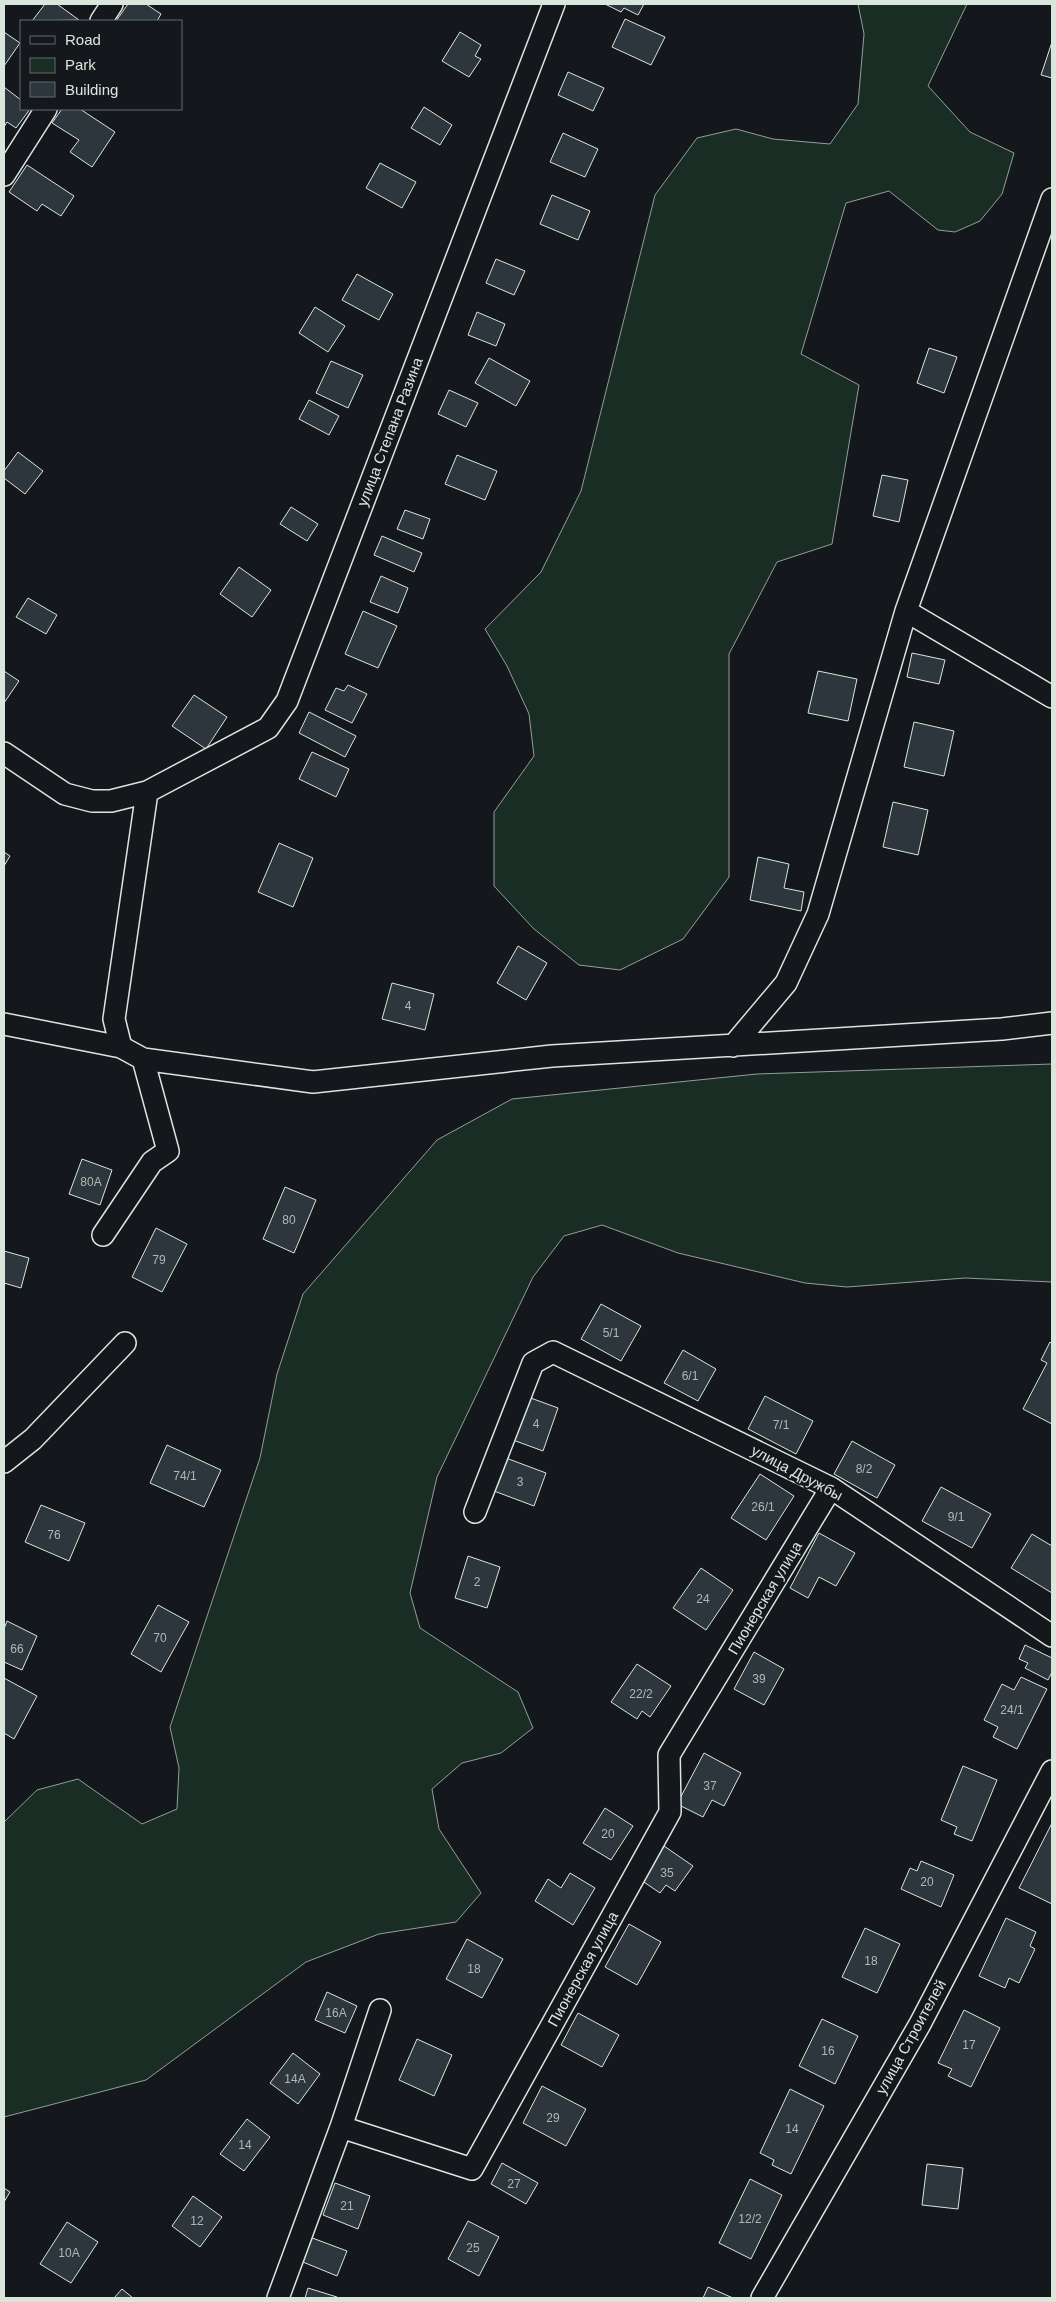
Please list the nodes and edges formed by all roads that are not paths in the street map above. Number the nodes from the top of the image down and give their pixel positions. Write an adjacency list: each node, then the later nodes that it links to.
1 (112, 4): 3 (street)
2 (554, 4): 10 (street, улица Степана Разина)
3 (102, 20)
4 (45, 110): 5 (street)
5 (4, 175)
6 (1052, 200): 7 (street)
7 (906, 611): 8 (street); 13 (street)
8 (1052, 697)
9 (4, 753): 10 (street, улица Степана Разина)
10 (147, 792): 14 (street)
11 (1052, 1023): 13 (street)
12 (4, 1024): 14 (street)
13 (733, 1046): 15 (street)
14 (122, 1047): 15 (street)
15 (143, 1058): 16 (street)
16 (103, 1235)
17 (125, 1343): 18 (street)
18 (4, 1462)
19 (831, 1488): 20 (street, улица Дружбы); 21 (street, улица Дружбы); 24 (street, Пионерская улица)
20 (475, 1512)
21 (1052, 1636)
22 (1052, 1771): 26 (street, улица Строителей)
23 (380, 2010): 24 (street)
24 (341, 2127): 25 (street)
25 (278, 2298)
26 (762, 2298)

